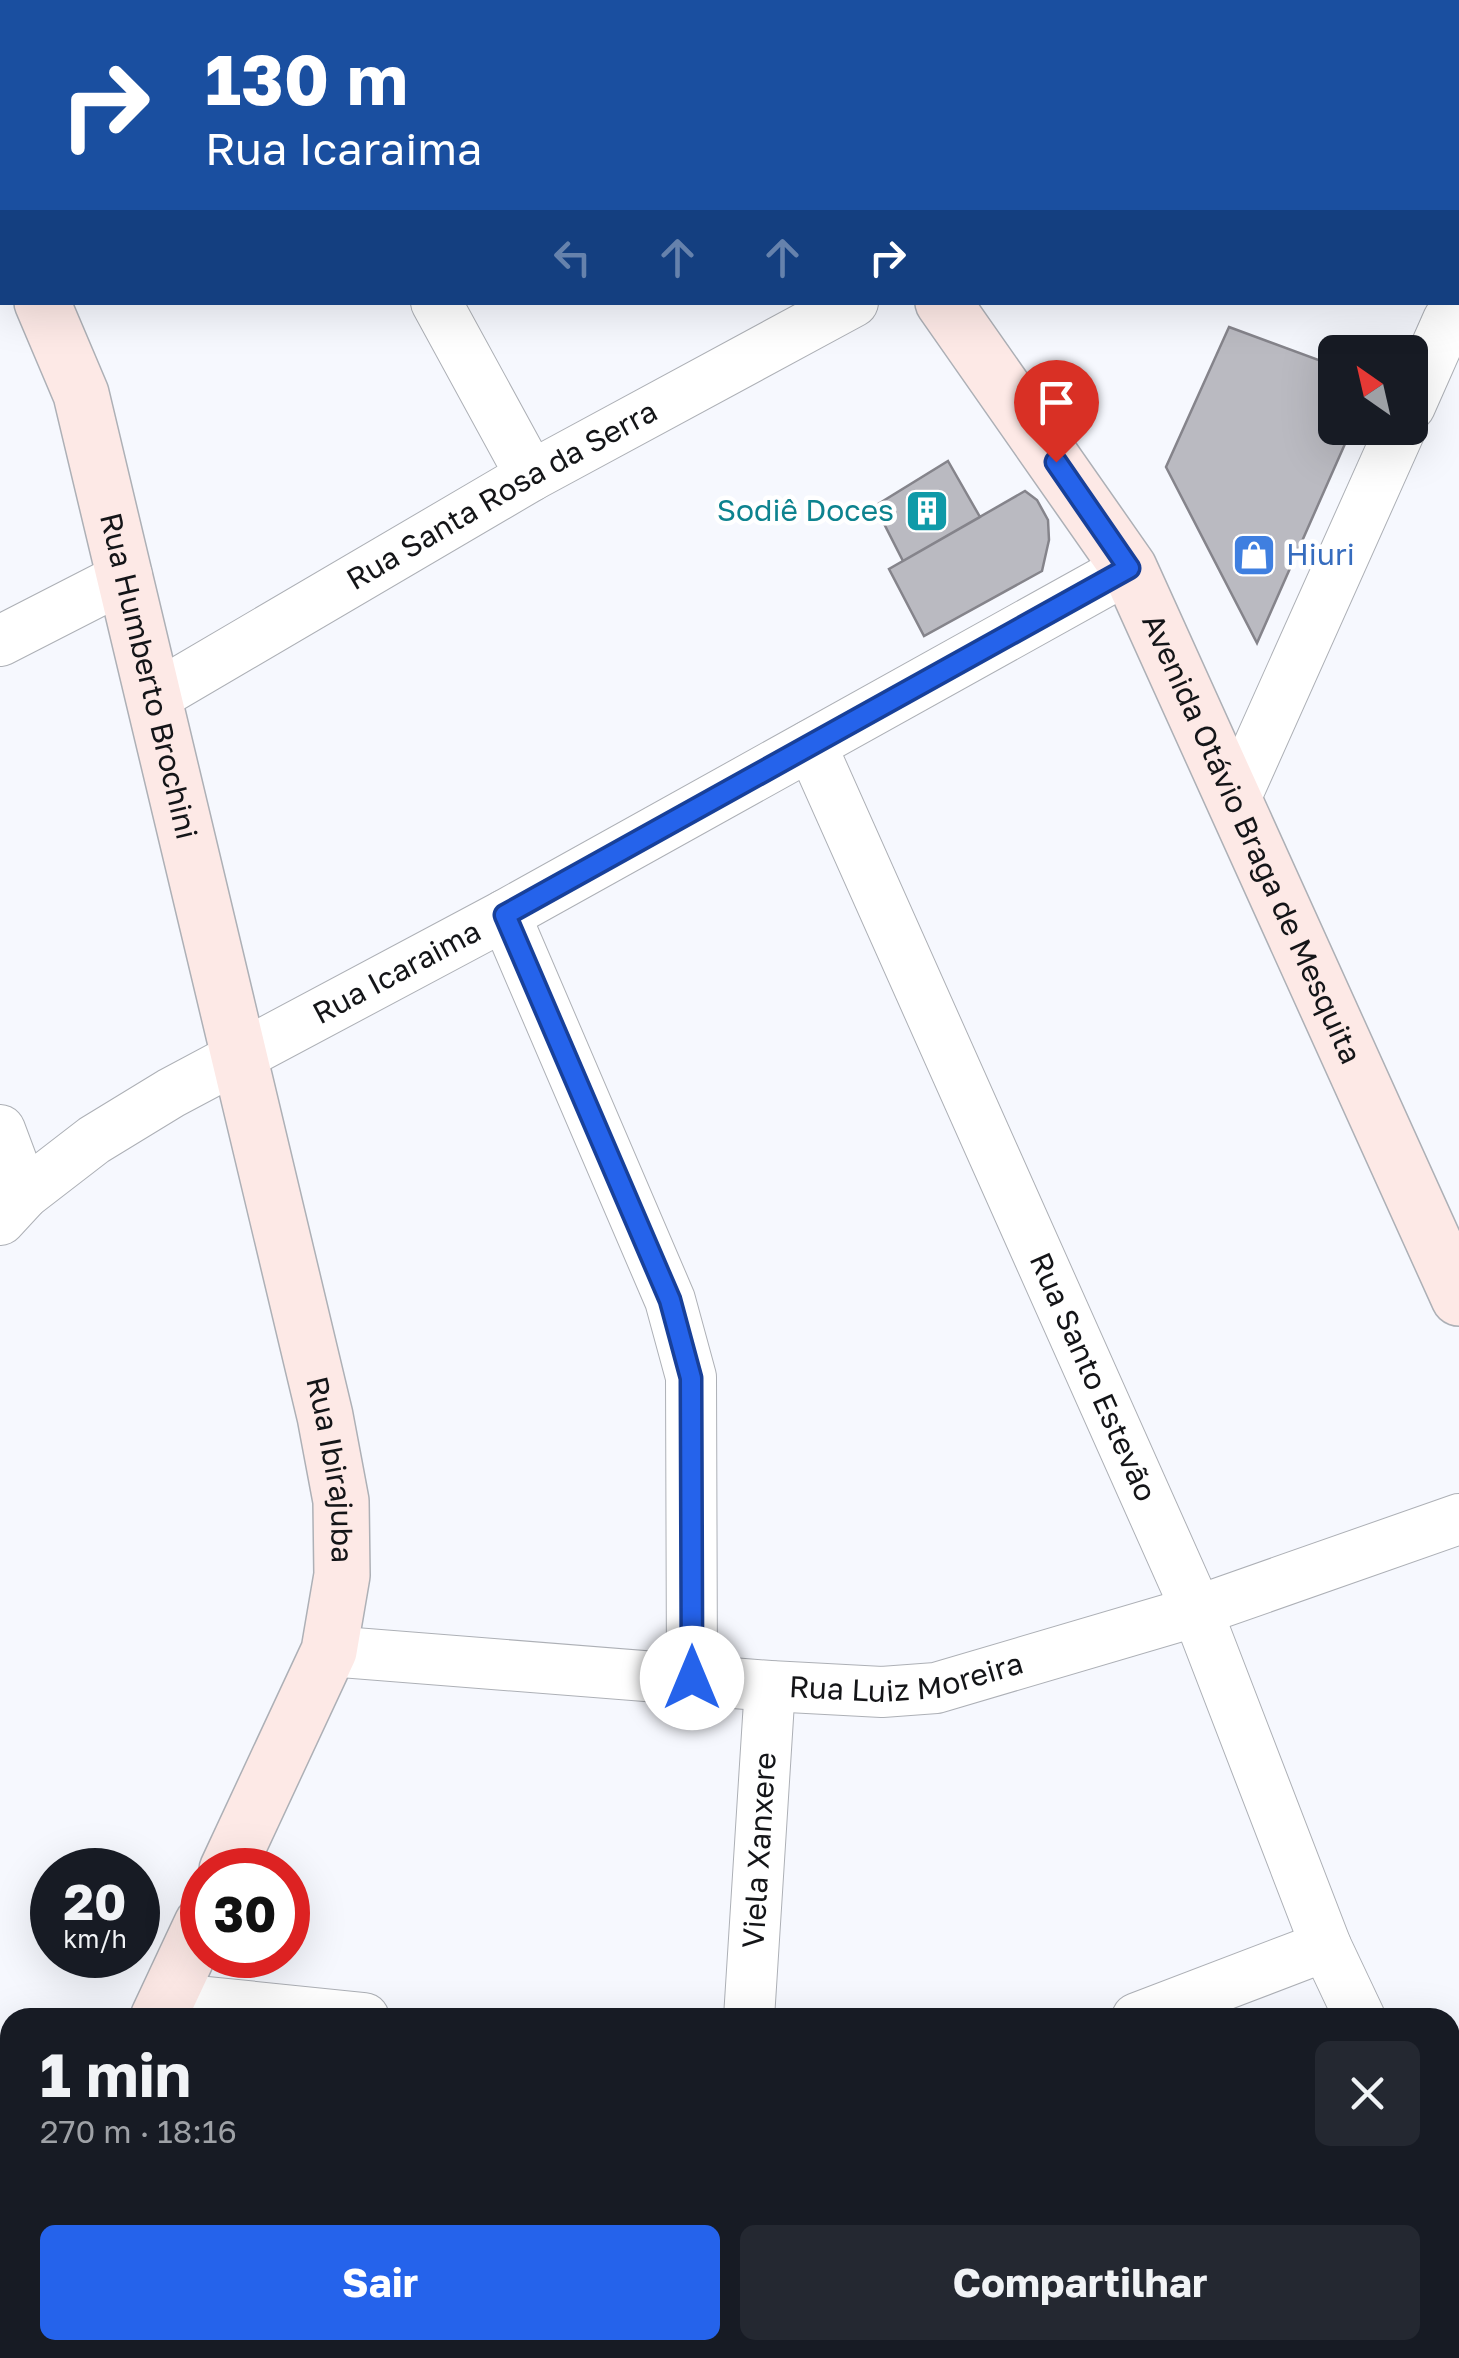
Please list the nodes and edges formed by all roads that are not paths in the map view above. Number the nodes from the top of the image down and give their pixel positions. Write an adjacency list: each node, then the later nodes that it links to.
1 (43, 305): 10 (street, Rua Humberto Brochini)
2 (438, 305): 8 (street)
3 (847, 305): 8 (street, Rua Santa Rosa da Serra)
4 (945, 305): 9 (street, Avenida Otávio Braga de Mesquita)
5 (1449, 322): 6 (street)
6 (1428, 367)
7 (1392, 445): 14 (street)
8 (531, 476): 12 (street, Rua Santa Rosa da Serra)
9 (1129, 568): 13 (street, Rua Icaraima); 14 (street, Avenida Otávio Braga de Mesquita)
10 (127, 576): 11 (street); 12 (street, Rua Humberto Brochini)
11 (0, 642)
12 (156, 696): 16 (street, Rua Humberto Brochini)
13 (811, 744): 15 (street, Rua Icaraima); 21 (street, Rua Santo Estevão)
14 (1236, 799): 19 (street, Avenida Otávio Braga de Mesquita)
15 (505, 915): 16 (street, Rua Icaraima); 23 (street)
16 (242, 1057): 18 (street, Rua Icaraima); 22 (street, Rua Ibirajuba)
17 (0, 1130): 18 (street)
18 (12, 1207)
19 (1459, 1298)
20 (1459, 1519): 21 (street, Rua Luiz Moreira)
21 (1197, 1610): 24 (street, Rua Luiz Moreira); 26 (street, Rua Santo Estevão)
22 (328, 1651): 23 (street, Rua Luiz Moreira); 25 (street, Rua Ibirajuba)
23 (692, 1678): 24 (street, Rua Luiz Moreira)
24 (770, 1686): 29 (street, Viela Xanxere)
25 (237, 1848)
26 (1326, 1946): 30 (street); 31 (street, Rua Santo Estevão)
27 (180, 1971): 28 (street)
28 (163, 2008)
29 (750, 2008)
30 (1164, 2008)
31 (1355, 2008)

